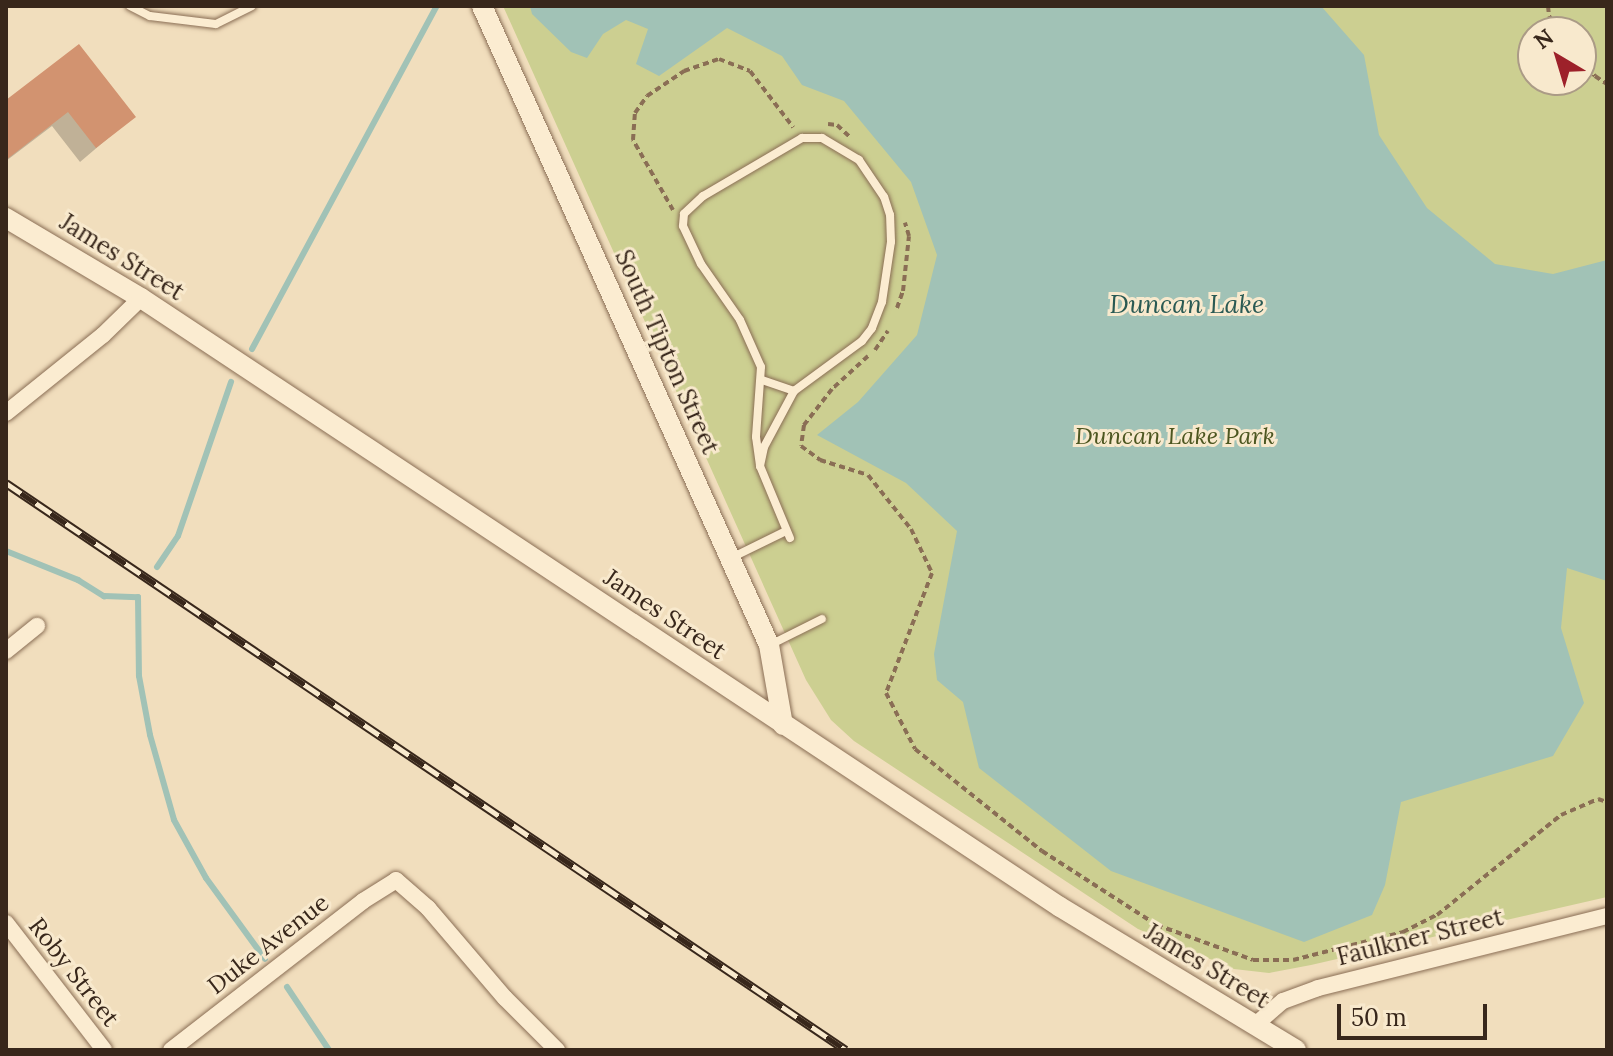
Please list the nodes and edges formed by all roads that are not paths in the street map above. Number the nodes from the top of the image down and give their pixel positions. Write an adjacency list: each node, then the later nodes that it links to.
1 (130, 6): 2 (lane)
2 (252, 6)
3 (482, 6): 10 (street, South Tipton Street)
4 (6, 218): 5 (street, James Street)
5 (141, 298): 8 (street); 15 (street, James Street)
6 (762, 380): 7 (lane); 7 (lane); 9 (lane)
7 (794, 391): 9 (lane)
8 (6, 413)
9 (760, 466): 10 (lane)
10 (731, 558): 13 (street, South Tipton Street)
11 (822, 619): 13 (lane)
12 (37, 626): 14 (street)
13 (769, 645): 15 (street, South Tipton Street)
14 (6, 651)
15 (783, 725): 18 (street, James Street)
16 (1607, 916): 18 (street, Faulkner Street)
17 (6, 923): 19 (street, Roby Street)
18 (1254, 1026): 22 (street, James Street)
19 (104, 1050)
20 (171, 1050): 21 (street, Duke Avenue)
21 (557, 1050)
22 (1296, 1050)

